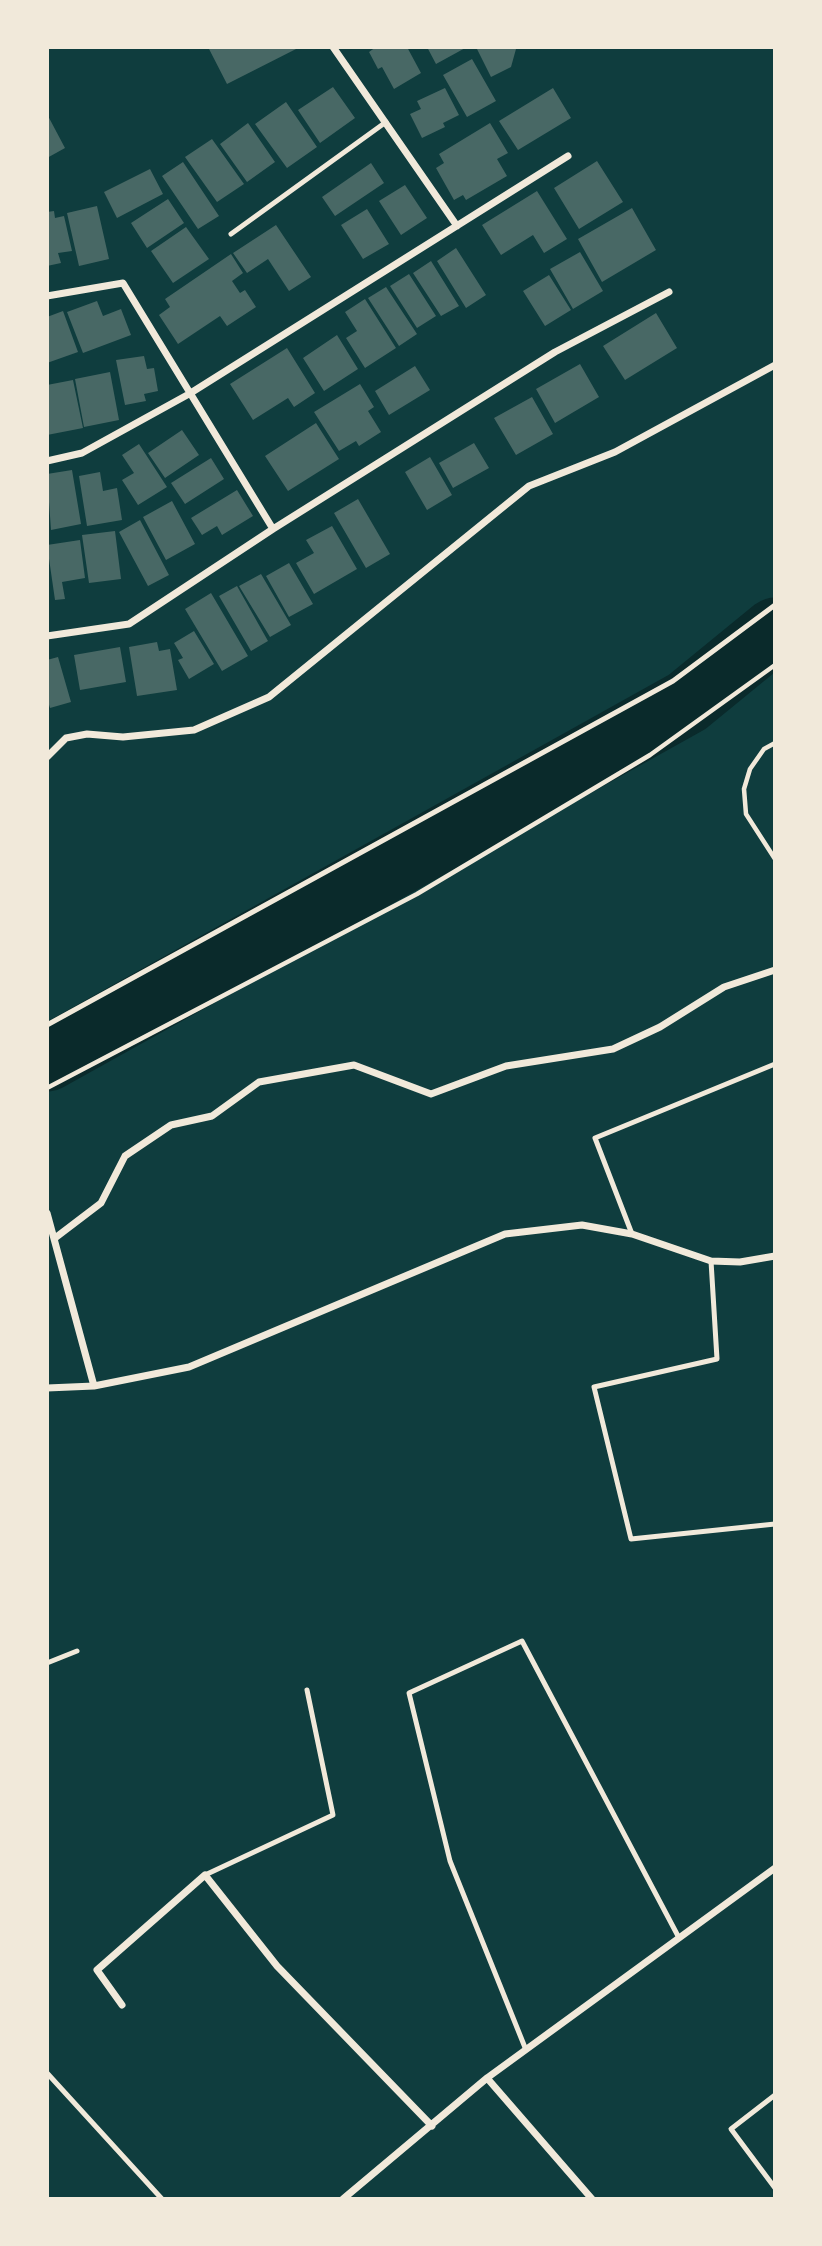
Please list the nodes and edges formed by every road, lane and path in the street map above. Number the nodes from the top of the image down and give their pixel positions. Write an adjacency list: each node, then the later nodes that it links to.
1 (334, 48): 2 (street)
2 (386, 122): 4 (street); 5 (lane)
3 (568, 156): 4 (street)
4 (457, 226): 9 (street)
5 (231, 234)
6 (669, 292): 11 (street)
7 (47, 296): 9 (street)
8 (775, 365): 18 (street)
9 (189, 394): 10 (street); 11 (street)
10 (47, 461)
11 (273, 529): 13 (street)
12 (775, 605): 21 (lane)
13 (47, 636)
14 (775, 665): 15 (path)
15 (768, 671): 16 (path); 23 (path)
16 (775, 678)
17 (775, 743): 19 (path)
18 (47, 757)
19 (775, 859)
20 (775, 970): 26 (street)
21 (47, 1025)
22 (775, 1064): 25 (lane)
23 (47, 1088)
24 (47, 1213): 26 (street)
25 (632, 1234): 28 (street); 29 (street)
26 (55, 1238): 29 (street)
27 (775, 1256): 28 (street)
28 (711, 1261): 31 (lane)
29 (94, 1386): 30 (street)
30 (47, 1388)
31 (775, 1524)
32 (77, 1651): 33 (lane)
33 (47, 1663)
34 (307, 1690): 36 (lane)
35 (775, 1868): 37 (street)
36 (205, 1875): 38 (street); 43 (street)
37 (678, 1936): 39 (street); 39 (lane)
38 (122, 2005)
39 (526, 2050): 41 (street)
40 (47, 2073): 45 (lane)
41 (487, 2078): 43 (street); 47 (street)
42 (775, 2095): 44 (lane)
43 (432, 2126): 46 (street)
44 (775, 2188)
45 (162, 2199)
46 (344, 2199)
47 (592, 2199)

